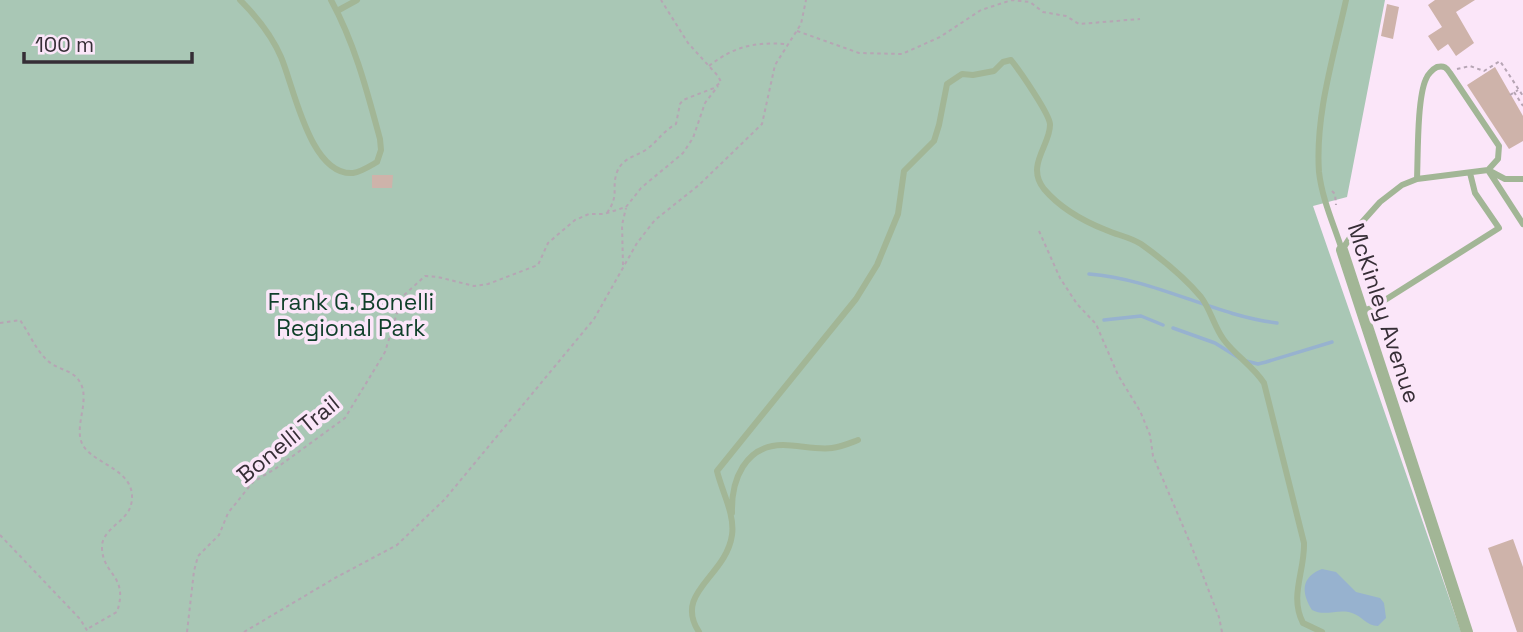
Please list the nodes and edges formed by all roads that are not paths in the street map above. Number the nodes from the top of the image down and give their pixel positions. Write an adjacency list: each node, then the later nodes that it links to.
1 (240, 0): 5 (lane)
2 (331, 0): 5 (lane)
3 (357, 0): 5 (lane)
4 (1346, 0): 11 (lane, McKinley Avenue)
5 (337, 11)
6 (1488, 170): 7 (lane); 8 (lane); 9 (lane); 10 (lane)
7 (1470, 173): 8 (lane); 12 (lane)
8 (1417, 179): 11 (lane)
9 (1523, 179)
10 (1523, 224)
11 (1342, 250): 12 (street, McKinley Avenue)
12 (1360, 312): 17 (street, McKinley Avenue)
13 (858, 440): 14 (lane)
14 (733, 519): 15 (lane); 16 (lane)
15 (699, 632)
16 (1322, 632)
17 (1467, 632)

